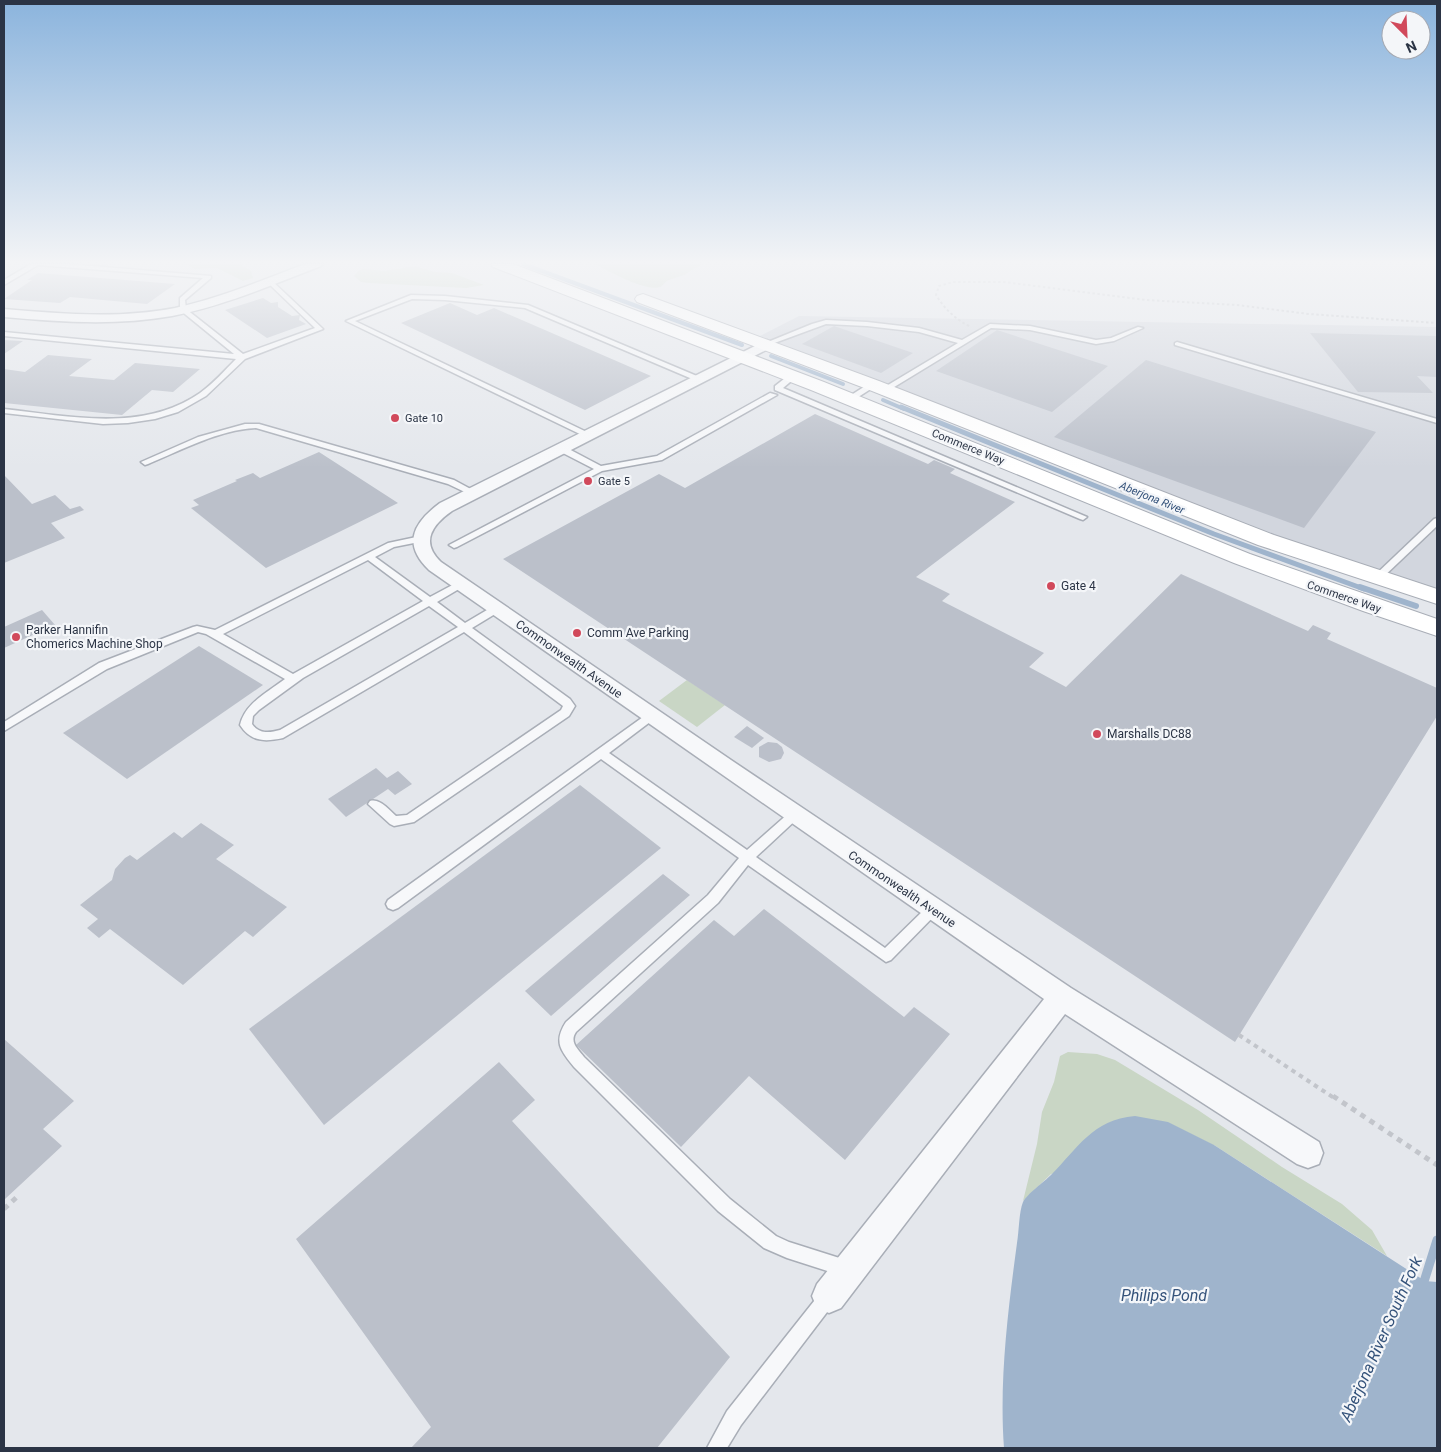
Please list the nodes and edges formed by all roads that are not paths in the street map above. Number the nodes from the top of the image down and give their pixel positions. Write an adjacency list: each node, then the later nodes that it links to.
1 (210, 332): 16 (lane)
2 (312, 332): 16 (lane)
3 (372, 332): 27 (lane)
4 (587, 332): 19 (lane)
5 (675, 332): 17 (street, Commerce Way)
6 (733, 332): 14 (street, Commerce Way)
7 (797, 332): 14 (lane)
8 (925, 332): 13 (lane)
9 (979, 332): 13 (lane)
10 (1043, 332): 11 (lane)
11 (1131, 332)
12 (4, 334): 16 (lane)
13 (962, 342): 20 (lane)
14 (767, 344): 17 (street); 20 (street, Commerce Way)
15 (1177, 344): 26 (lane)
16 (242, 357): 25 (lane)
17 (743, 358): 18 (street, Commerce Way); 19 (street)
18 (792, 377): 21 (street, Commerce Way); 24 (lane)
19 (700, 379): 27 (street)
20 (879, 388): 23 (lane); 37 (street, Commerce Way)
21 (829, 391): 23 (street, Commerce Way); 24 (lane)
22 (773, 395): 30 (lane)
23 (849, 398): 43 (street, Commerce Way)
24 (812, 403): 32 (lane)
25 (4, 411)
26 (1437, 421)
27 (589, 435): 28 (street)
28 (562, 448): 30 (lane); 31 (street)
29 (145, 462): 31 (lane)
30 (600, 469): 35 (lane)
31 (474, 493): 34 (street)
32 (1083, 517)
33 (1437, 521): 37 (lane)
34 (421, 539): 36 (lane); 38 (street, Commonwealth Avenue)
35 (454, 545)
36 (368, 556): 40 (lane); 44 (lane)
37 (1377, 578): 39 (street, Commerce Way)
38 (461, 584): 40 (lane); 41 (street, Commonwealth Avenue)
39 (1437, 597)
40 (430, 602): 42 (lane); 45 (lane)
41 (496, 609): 42 (lane); 46 (street, Commonwealth Avenue)
42 (464, 627): 45 (lane); 49 (lane)
43 (1437, 628)
44 (214, 634): 45 (lane); 47 (lane)
45 (292, 679)
46 (650, 716): 48 (lane); 50 (street, Commonwealth Avenue)
47 (4, 727)
48 (601, 752): 51 (lane); 52 (lane)
49 (374, 804)
50 (794, 815): 51 (lane); 53 (street, Commonwealth Avenue)
51 (747, 857): 53 (lane); 56 (lane)
52 (393, 904)
53 (933, 910): 54 (street, Commonwealth Avenue)
54 (1062, 997): 55 (street, Commonwealth Avenue); 56 (street)
55 (1308, 1154)
56 (850, 1270): 57 (street)
57 (829, 1296): 58 (lane)
58 (716, 1448)

